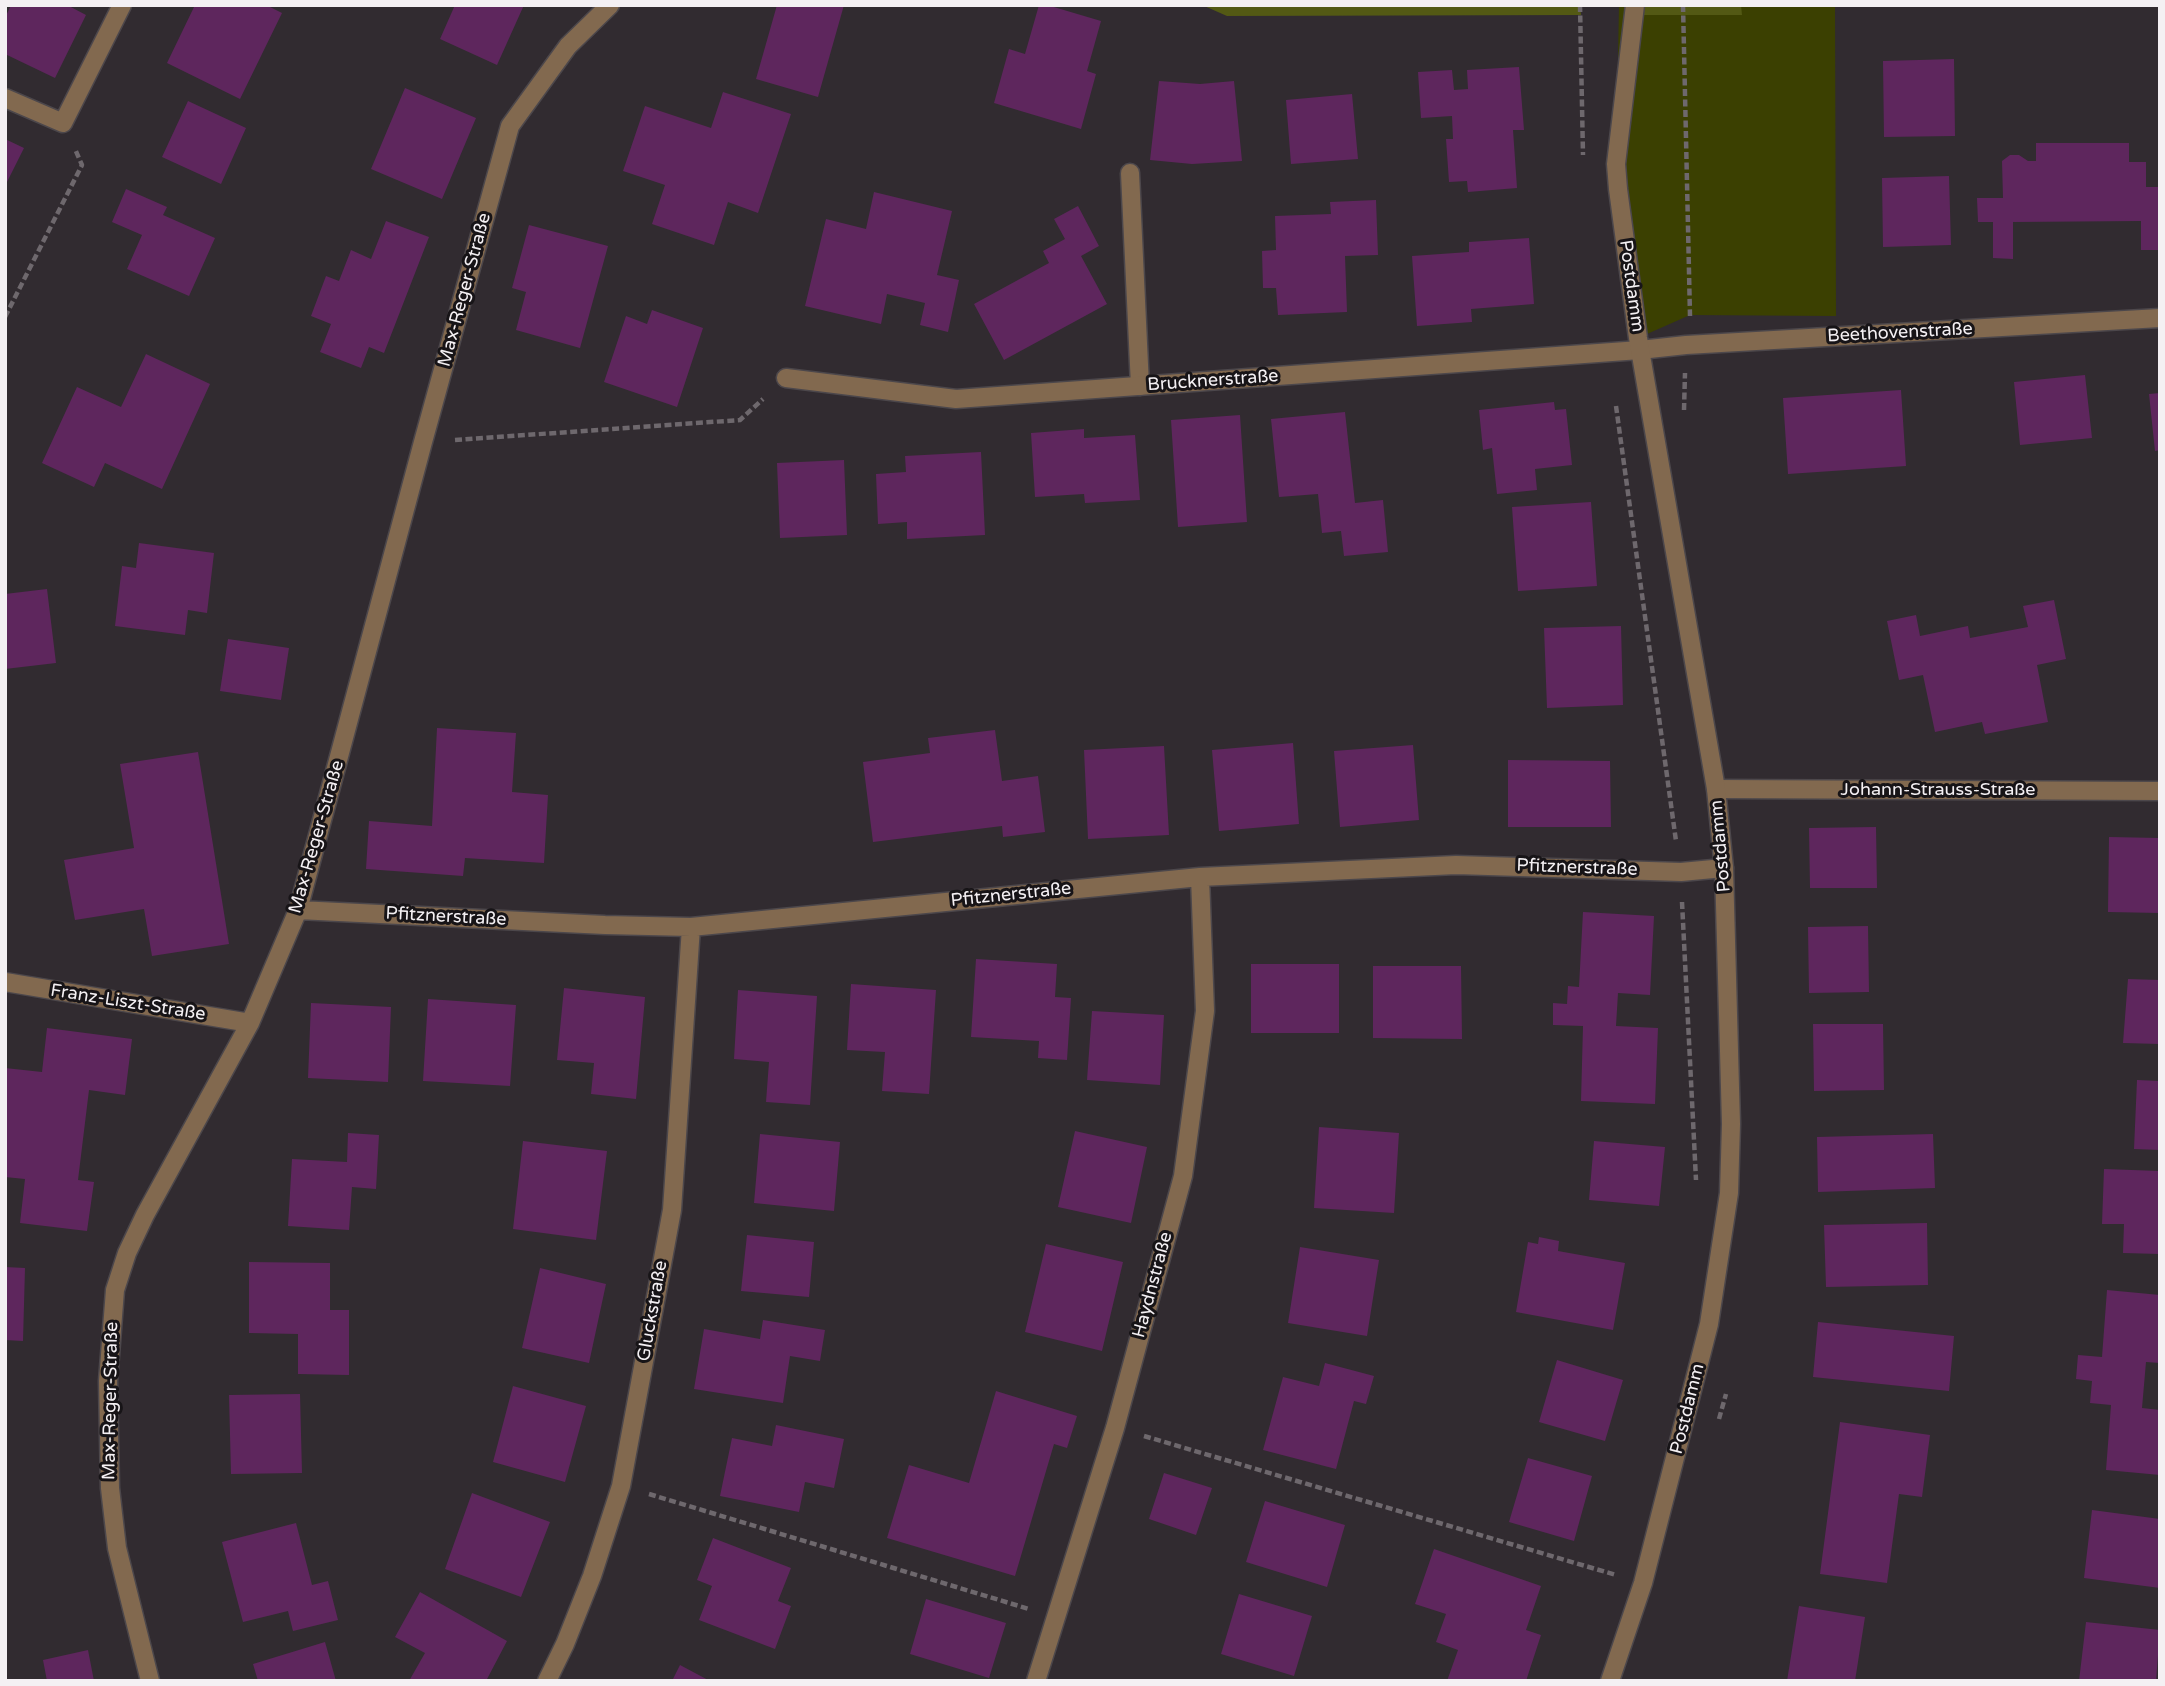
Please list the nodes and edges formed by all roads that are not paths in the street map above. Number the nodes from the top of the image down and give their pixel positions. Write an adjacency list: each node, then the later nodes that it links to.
1 (122, 5): 4 (street)
2 (610, 5): 14 (street, Max-Reger-Straße)
3 (1635, 5): 7 (street, Postdamm)
4 (5, 98)
5 (1130, 173): 9 (street)
6 (2160, 318): 7 (street, Beethovenstraße)
7 (1640, 350): 9 (street, Brucknerstraße); 10 (street, Postdamm)
8 (786, 378): 9 (street, Brucknerstraße)
9 (1140, 386)
10 (1716, 789): 11 (street, Johann-Strauss-Straße); 12 (street, Postdamm)
11 (2160, 792)
12 (1724, 868): 13 (street, Pfitznerstraße); 21 (street, Postdamm)
13 (1200, 877): 15 (street, Pfitznerstraße); 20 (street, Haydnstraße)
14 (298, 910): 15 (street, Pfitznerstraße); 17 (street, Max-Reger-Straße)
15 (691, 927): 19 (street, Gluckstraße)
16 (5, 982): 17 (street, Franz-Liszt-Straße)
17 (250, 1023): 18 (street, Max-Reger-Straße)
18 (150, 1681)
19 (547, 1681)
20 (1035, 1681)
21 (1610, 1681)

